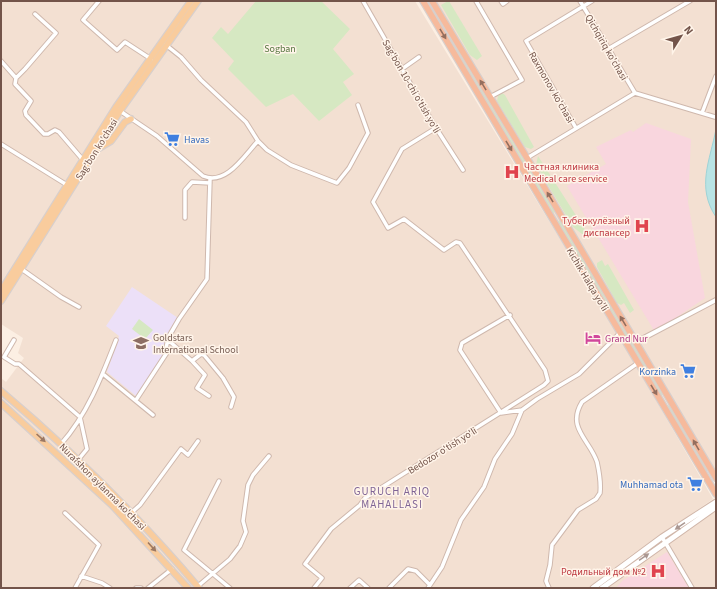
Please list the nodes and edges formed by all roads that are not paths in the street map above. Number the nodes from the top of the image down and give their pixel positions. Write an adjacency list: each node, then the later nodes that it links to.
1 (99, 1): 20 (street)
2 (191, 1): 20 (main road, Sag’bon ko’chasi)
3 (198, 1): 17 (main road, Sag’bon ko’chasi)
4 (363, 1): 22 (street, Sag'bon 10-chi o'tish yo'li)
5 (423, 1): 16 (highway, Kichik Halqa yo'li)
6 (432, 1): 14 (highway, Kichik Halqa yo'li)
7 (476, 1): 26 (street)
8 (501, 1): 9 (street)
9 (507, 1)
10 (580, 1): 13 (street, Qichqiriq ko'chasi)
11 (592, 1): 13 (street)
12 (690, 1): 18 (street)
13 (583, 6): 18 (street, Qichqiriq ko'chasi); 33 (street, Raxmonov ko'chasi)
14 (437, 10): 16 (highway); 26 (highway, Kichik Halqa yo'li, one-way to 14)
15 (34, 14): 24 (street)
16 (430, 14): 44 (highway, Kichik Halqa yo'li, one-way to 44)
17 (166, 45): 28 (main road, Sag’bon ko’chasi); 34 (street)
18 (608, 49): 25 (street, Qichqiriq ko'chasi)
19 (419, 57): 22 (street)
20 (151, 59): 28 (main road, Sag’bon ko’chasi)
21 (1, 61): 24 (street)
22 (402, 69): 32 (street, Sag'bon 10-chi o'tish yo'li)
23 (716, 76): 29 (street)
24 (16, 78): 38 (street)
25 (635, 93): 29 (street); 33 (street, Raxmonov ko'chasi)
26 (490, 98): 37 (highway, Kichik Halqa yo'li)
27 (358, 105): 34 (street)
28 (118, 109): 31 (street); 36 (main road, Sag’bon ko’chasi); 38 (main road, Sag’bon ko’chasi)
29 (702, 113): 30 (street)
30 (715, 117)
31 (131, 119): 36 (main road); 40 (street)
32 (436, 128): 39 (street, Sag'bon 10-chi o'tish yo'li); 50 (street)
33 (576, 128): 37 (street, Raxmonov ko'chasi)
34 (258, 141): 40 (street)
35 (1, 144): 41 (street)
36 (94, 151): 45 (main road, Sag’bon ko’chasi)
37 (527, 158): 42 (highway, Kichik Halqa yo'li, one-way to 37)
38 (83, 160): 41 (main road, Sag’bon ko’chasi)
39 (463, 170)
40 (210, 181): 43 (street); 54 (street)
41 (67, 184): 45 (main road, Sag’bon ko’chasi)
42 (562, 216): 44 (highway); 55 (highway, Kichik Halqa yo'li, one-way to 42)
43 (186, 218)
44 (554, 221): 51 (highway, Kichik Halqa yo'li)
45 (19, 267): 46 (main road, Sag’bon ko’chasi); 47 (main road, Sag’bon ko’chasi); 49 (street)
46 (1, 291)
47 (1, 301)
48 (715, 301): 55 (street)
49 (79, 307)
50 (510, 315): 67 (street, Bedozor o'tish yo'li); 67 (street)
51 (620, 333): 57 (highway, Kichik Halqa yo'li); 66 (street)
52 (14, 340): 69 (street)
53 (116, 340): 58 (street)
54 (168, 340): 56 (street); 62 (street)
55 (636, 342): 61 (highway, Kichik Halqa yo'li)
56 (192, 361): 60 (street); 65 (street)
57 (638, 363): 63 (highway, Kichik Halqa yo'li, one-way to 63); 103 (street)
58 (103, 374): 62 (street); 69 (street)
59 (1, 390): 70 (main road, Nurafshon aylanma ko'chasi)
60 (209, 396)
61 (668, 398): 63 (highway); 76 (highway, Kichik Halqa yo'li, one-way to 61)
62 (136, 400): 68 (street)
63 (661, 402): 78 (highway, Kichik Halqa yo'li)
64 (1, 403): 71 (main road, Nurafshon aylanma ko'chasi)
65 (231, 407)
66 (522, 410): 67 (street); 91 (street)
67 (502, 413): 99 (street, Bedozor o'tish yo'li)
68 (152, 415)
69 (80, 417): 73 (street); 75 (street)
70 (36, 421): 71 (main road); 73 (main road, Nurafshon aylanma ko'chasi)
71 (30, 428): 81 (main road, Nurafshon aylanma ko'chasi, one-way to 81)
72 (198, 441): 83 (street)
73 (61, 444): 75 (main road, Nurafshon aylanma ko'chasi)
74 (269, 456): 88 (street)
75 (78, 460): 79 (main road, Nurafshon aylanma ko'chasi)
76 (716, 478)
77 (220, 481): 88 (street)
78 (716, 494)
79 (118, 499): 81 (main road); 83 (main road, Nurafshon aylanma ko'chasi)
80 (716, 502): 85 (main road, one-way to 85)
81 (112, 505): 87 (main road, Nurafshon aylanma ko'chasi, one-way to 87)
82 (716, 507): 86 (main road)
83 (131, 513): 90 (main road, Nurafshon aylanma ko'chasi)
84 (65, 514): 89 (street)
85 (662, 537): 86 (street); 104 (main road)
86 (666, 542): 105 (main road, one-way to 86); 106 (street)
87 (172, 569): 96 (street); 97 (main road, Nurafshon aylanma ko'chasi)
88 (214, 574): 90 (street); 98 (street)
89 (81, 576): 92 (street); 93 (street)
90 (199, 587)
91 (429, 587): 102 (street)
92 (75, 588)
93 (110, 588)
94 (136, 588): 95 (street)
95 (141, 588)
96 (148, 588)
97 (188, 588)
98 (230, 588)
99 (314, 588)
100 (350, 588): 101 (street)
101 (368, 588)
102 (389, 588)
103 (549, 588)
104 (593, 588)
105 (602, 588)
106 (692, 588)

